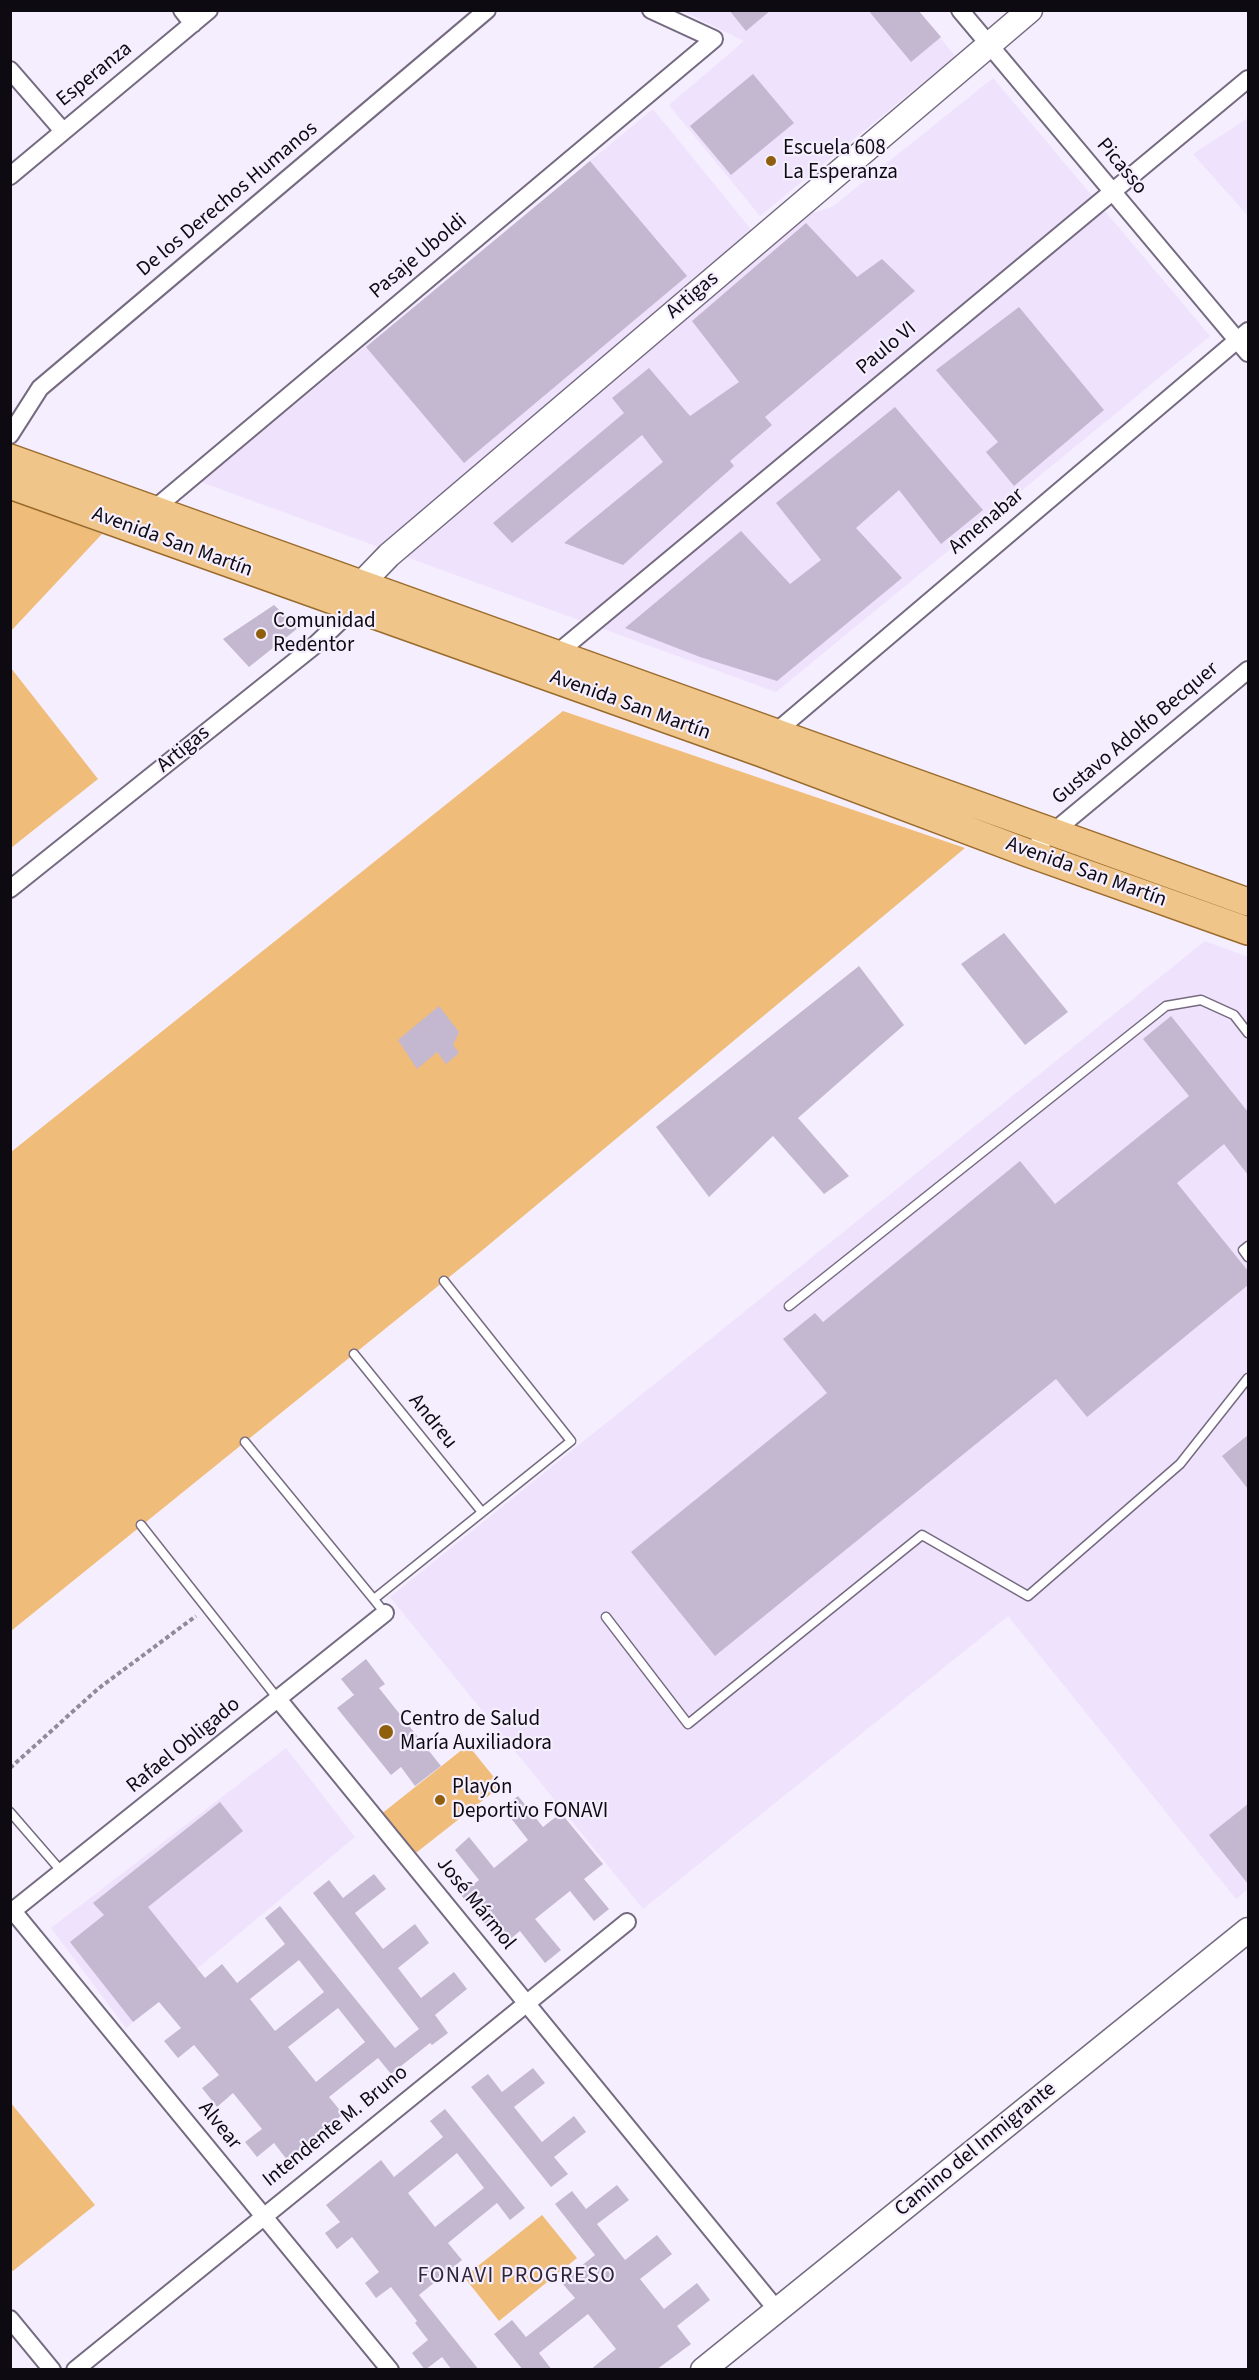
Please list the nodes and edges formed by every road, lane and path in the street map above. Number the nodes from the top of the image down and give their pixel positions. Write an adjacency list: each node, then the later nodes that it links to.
1 (182, 10): 7 (street)
2 (209, 10): 7 (street, Esperanza)
3 (487, 10): 15 (street, De los Derechos Humanos)
4 (651, 10): 18 (street, Pasaje Uboldi)
5 (960, 10): 8 (street, Picasso)
6 (1030, 10): 8 (street, Artigas)
7 (193, 24): 11 (street, Esperanza)
8 (988, 45): 13 (street, Picasso); 19 (street, Artigas)
9 (10, 70): 11 (street)
10 (1248, 79): 13 (street, Paulo VI)
11 (63, 130): 12 (street, Esperanza)
12 (10, 176)
13 (1112, 191): 14 (street, Picasso); 20 (street, Paulo VI)
14 (1245, 341): 22 (street, Amenabar)
15 (10, 435)
16 (10, 458): 18 (main road, Avenida San Martín)
17 (10, 485): 19 (main road, Avenida San Martín)
18 (153, 510): 19 (main road, Avenida San Martín)
19 (357, 597): 20 (main road, Avenida San Martín); 22 (main road, Avenida San Martín); 24 (street, Artigas)
20 (555, 655): 22 (main road, Avenida San Martín)
21 (1248, 670): 23 (street, Gustavo Adolfo Becquer)
22 (768, 743): 23 (main road, Avenida San Martín)
23 (1040, 843): 25 (main road, Avenida San Martín); 26 (main road, Avenida San Martín)
24 (10, 889)
25 (1248, 902)
26 (1248, 931)
27 (1248, 1033): 31 (lane)
28 (1248, 1246): 29 (lane)
29 (1248, 1257)
30 (444, 1281): 35 (lane)
31 (789, 1306)
32 (354, 1354): 35 (lane, Andreu)
33 (1248, 1378): 40 (lane)
34 (245, 1442): 37 (lane)
35 (482, 1512): 37 (lane)
36 (141, 1526): 38 (lane, José Mármol)
37 (374, 1599): 39 (lane)
38 (206, 1608): 41 (lane, José Mármol); 42 (path)
39 (386, 1613): 41 (street, Rafael Obligado)
40 (606, 1617)
41 (278, 1699): 44 (street, Rafael Obligado); 48 (street, José Mármol)
42 (10, 1768)
43 (10, 1812): 44 (lane)
44 (62, 1872): 45 (street, Rafael Obligado)
45 (12, 1912): 49 (street, Alvear)
46 (627, 1922): 48 (street, Intendente M. Bruno)
47 (1248, 1930): 50 (street, Camino del Inmigrante)
48 (526, 2002): 49 (street, Intendente M. Bruno); 50 (street, José Mármol)
49 (264, 2216): 53 (street, Intendente M. Bruno); 54 (street, Alvear)
50 (777, 2310): 55 (street, Camino del Inmigrante)
51 (10, 2319): 52 (street)
52 (52, 2370)
53 (75, 2370)
54 (390, 2370)
55 (703, 2370)

